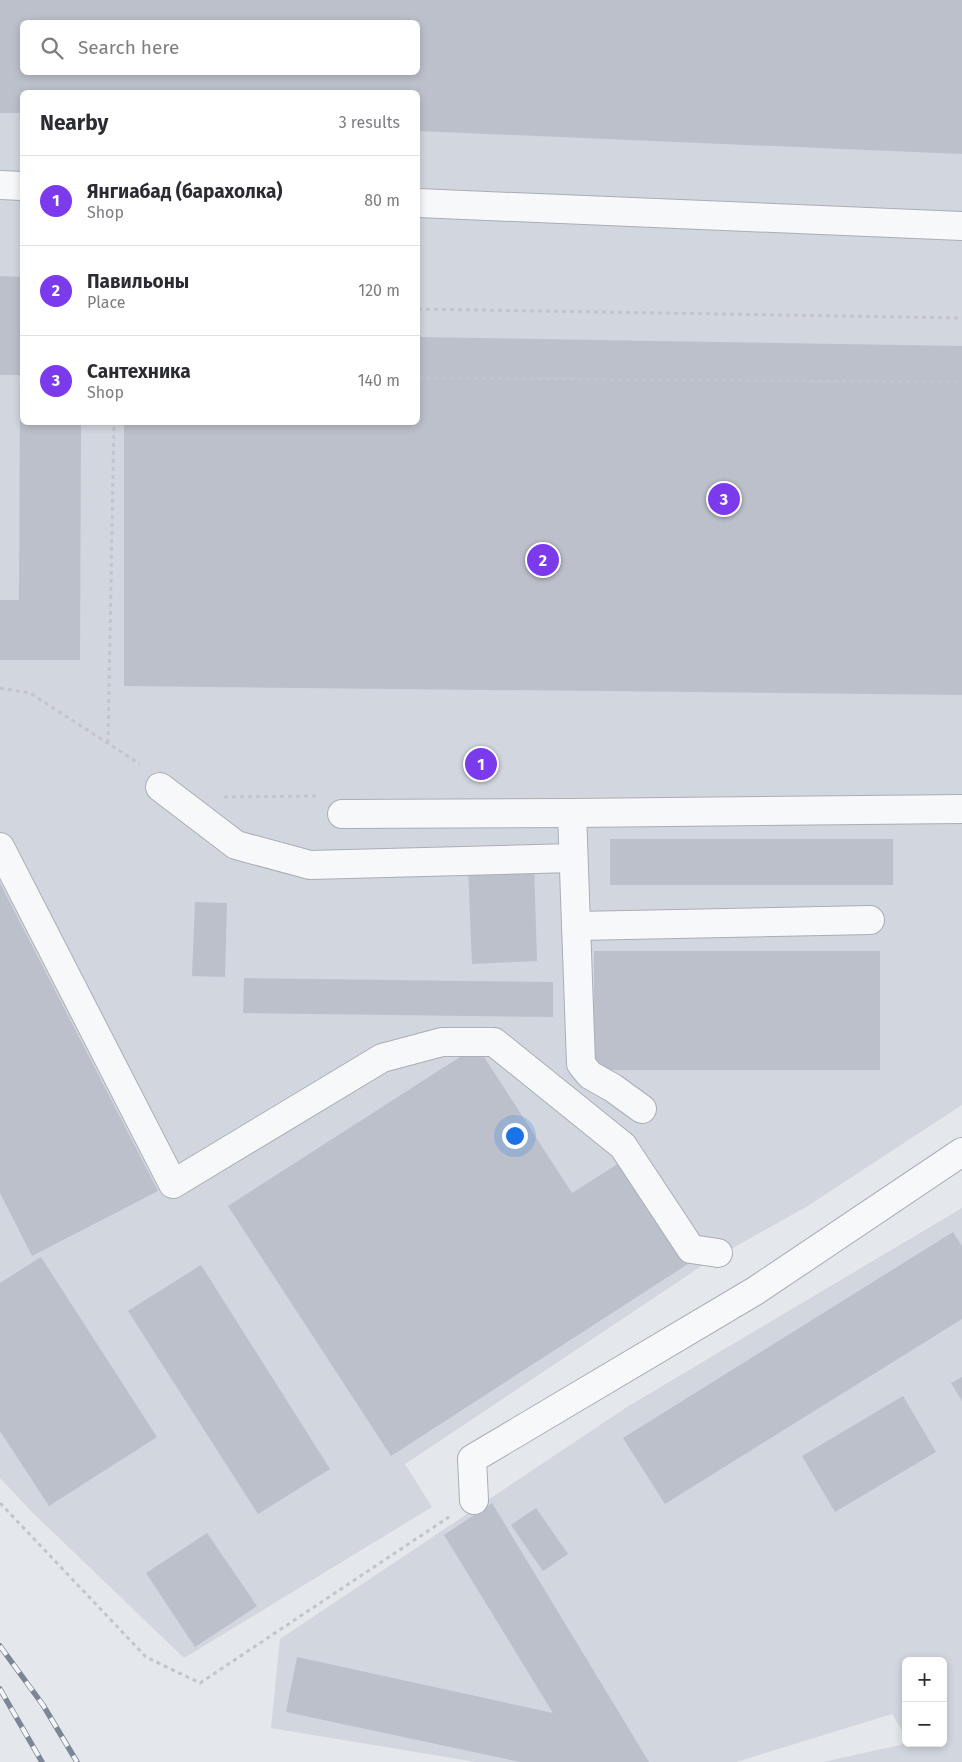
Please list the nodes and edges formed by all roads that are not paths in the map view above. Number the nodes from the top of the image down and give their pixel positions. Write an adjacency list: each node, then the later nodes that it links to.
1 (0, 185): 2 (street)
2 (20, 186)
3 (420, 203): 4 (street)
4 (962, 226)
5 (160, 788): 10 (street)
6 (962, 809): 7 (street)
7 (572, 813): 8 (street); 10 (street)
8 (342, 814)
9 (0, 847): 15 (street)
10 (573, 858): 12 (street)
11 (870, 920): 12 (street)
12 (576, 926): 13 (street)
13 (642, 1110)
14 (962, 1152): 16 (street)
15 (718, 1253)
16 (474, 1500)

